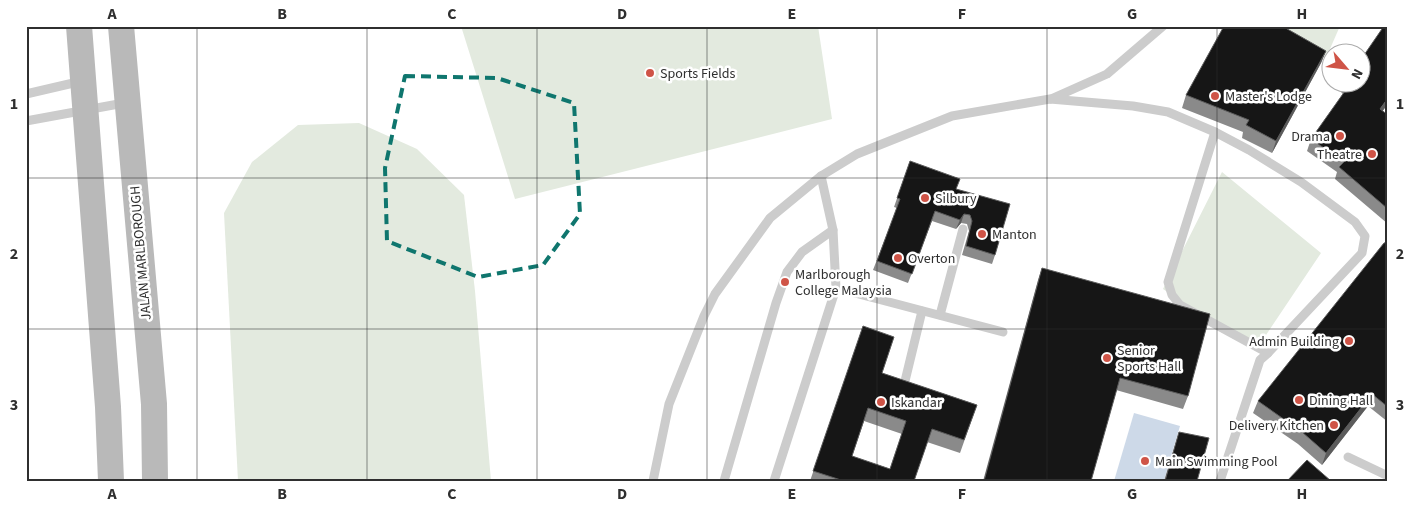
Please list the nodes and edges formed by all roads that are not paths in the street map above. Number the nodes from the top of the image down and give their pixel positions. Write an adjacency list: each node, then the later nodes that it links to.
1 (79, 26): 4 (street)
2 (120, 26): 7 (street, JALAN MARLBOROUGH)
3 (1163, 26): 6 (lane)
4 (83, 81): 5 (lane); 8 (street)
5 (26, 94)
6 (1050, 99): 10 (lane); 11 (lane)
7 (127, 103): 8 (lane); 23 (street, JALAN MARLBOROUGH)
8 (86, 110): 9 (lane); 22 (street)
9 (26, 121)
10 (1215, 132): 18 (lane); 18 (lane)
11 (821, 176): 13 (lane); 24 (lane)
12 (963, 229): 16 (lane)
13 (833, 230): 14 (lane); 25 (lane)
14 (836, 288): 15 (lane); 26 (lane)
15 (922, 311): 16 (lane); 19 (lane)
16 (940, 315): 17 (lane)
17 (1003, 332)
18 (1268, 353): 27 (lane)
19 (906, 381)
20 (1348, 456): 21 (lane)
21 (1388, 476)
22 (111, 481)
23 (154, 481)
24 (653, 481)
25 (724, 481)
26 (774, 481)
27 (1220, 481)

